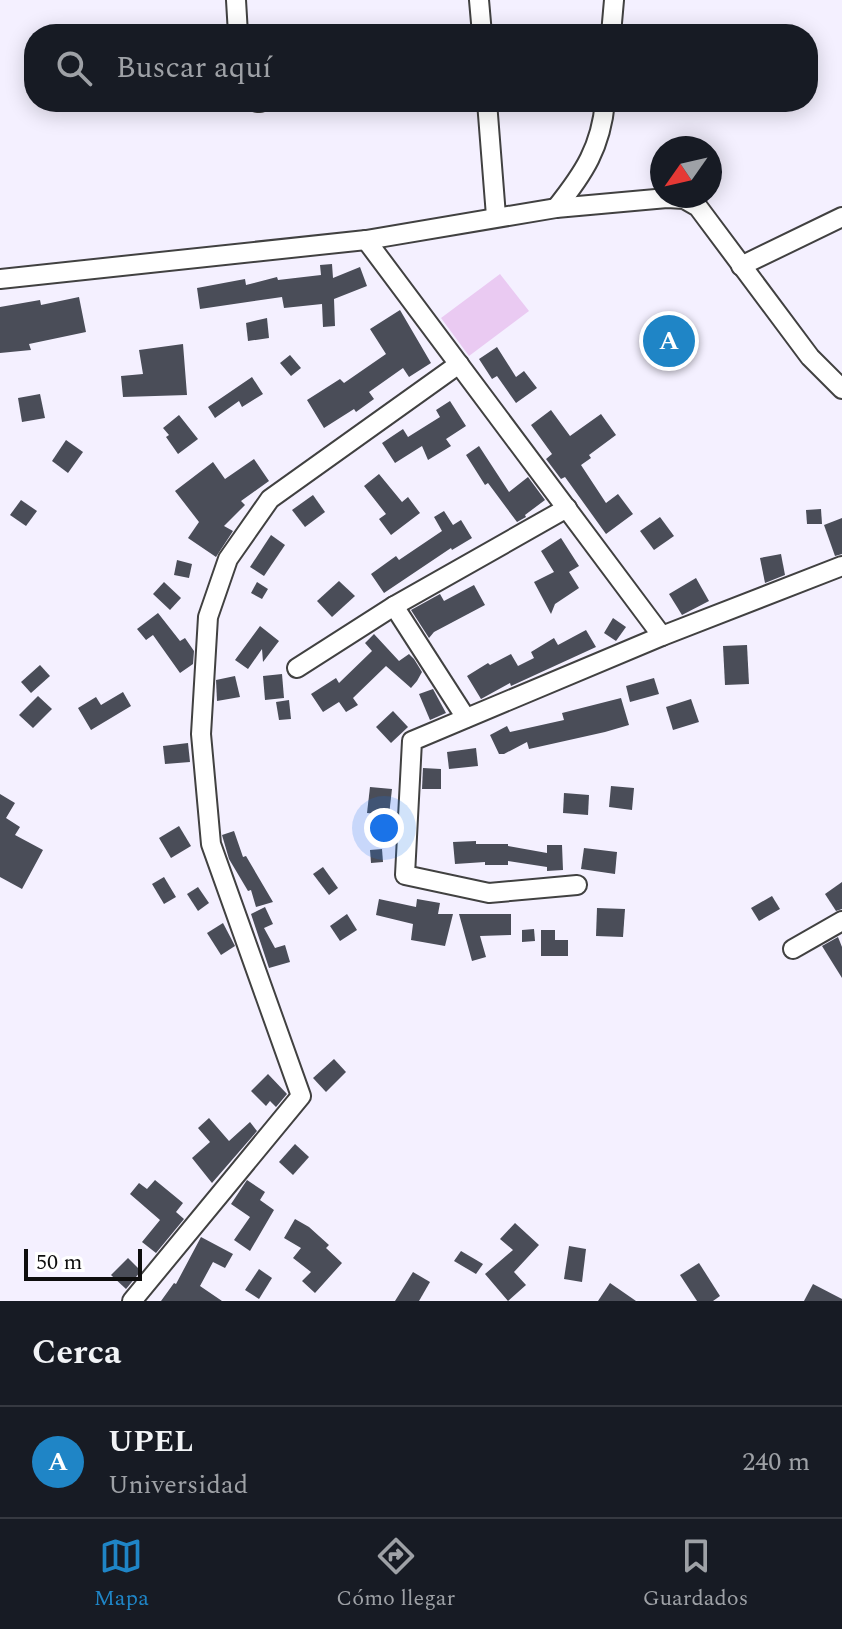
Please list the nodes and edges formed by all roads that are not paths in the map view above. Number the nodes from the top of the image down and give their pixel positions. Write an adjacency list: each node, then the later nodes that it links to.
1 (236, 0): 4 (street)
2 (479, 0): 5 (street)
3 (614, 0): 6 (street)
4 (237, 24)
5 (481, 24)
6 (612, 24)
7 (488, 112): 10 (street)
8 (604, 112): 9 (street)
9 (556, 208): 10 (street); 13 (street)
10 (496, 216): 12 (street)
11 (842, 217): 13 (street)
12 (366, 240): 14 (street); 15 (street)
13 (741, 266): 16 (street)
14 (0, 279)
15 (459, 364): 17 (street); 26 (street)
16 (842, 389)
17 (567, 508): 19 (street); 20 (street)
18 (842, 566): 20 (street)
19 (394, 606): 21 (street); 22 (street)
20 (662, 636): 22 (street)
21 (297, 668)
22 (466, 718): 23 (street)
23 (577, 885)
24 (842, 921): 25 (street)
25 (793, 949)
26 (132, 1301)

